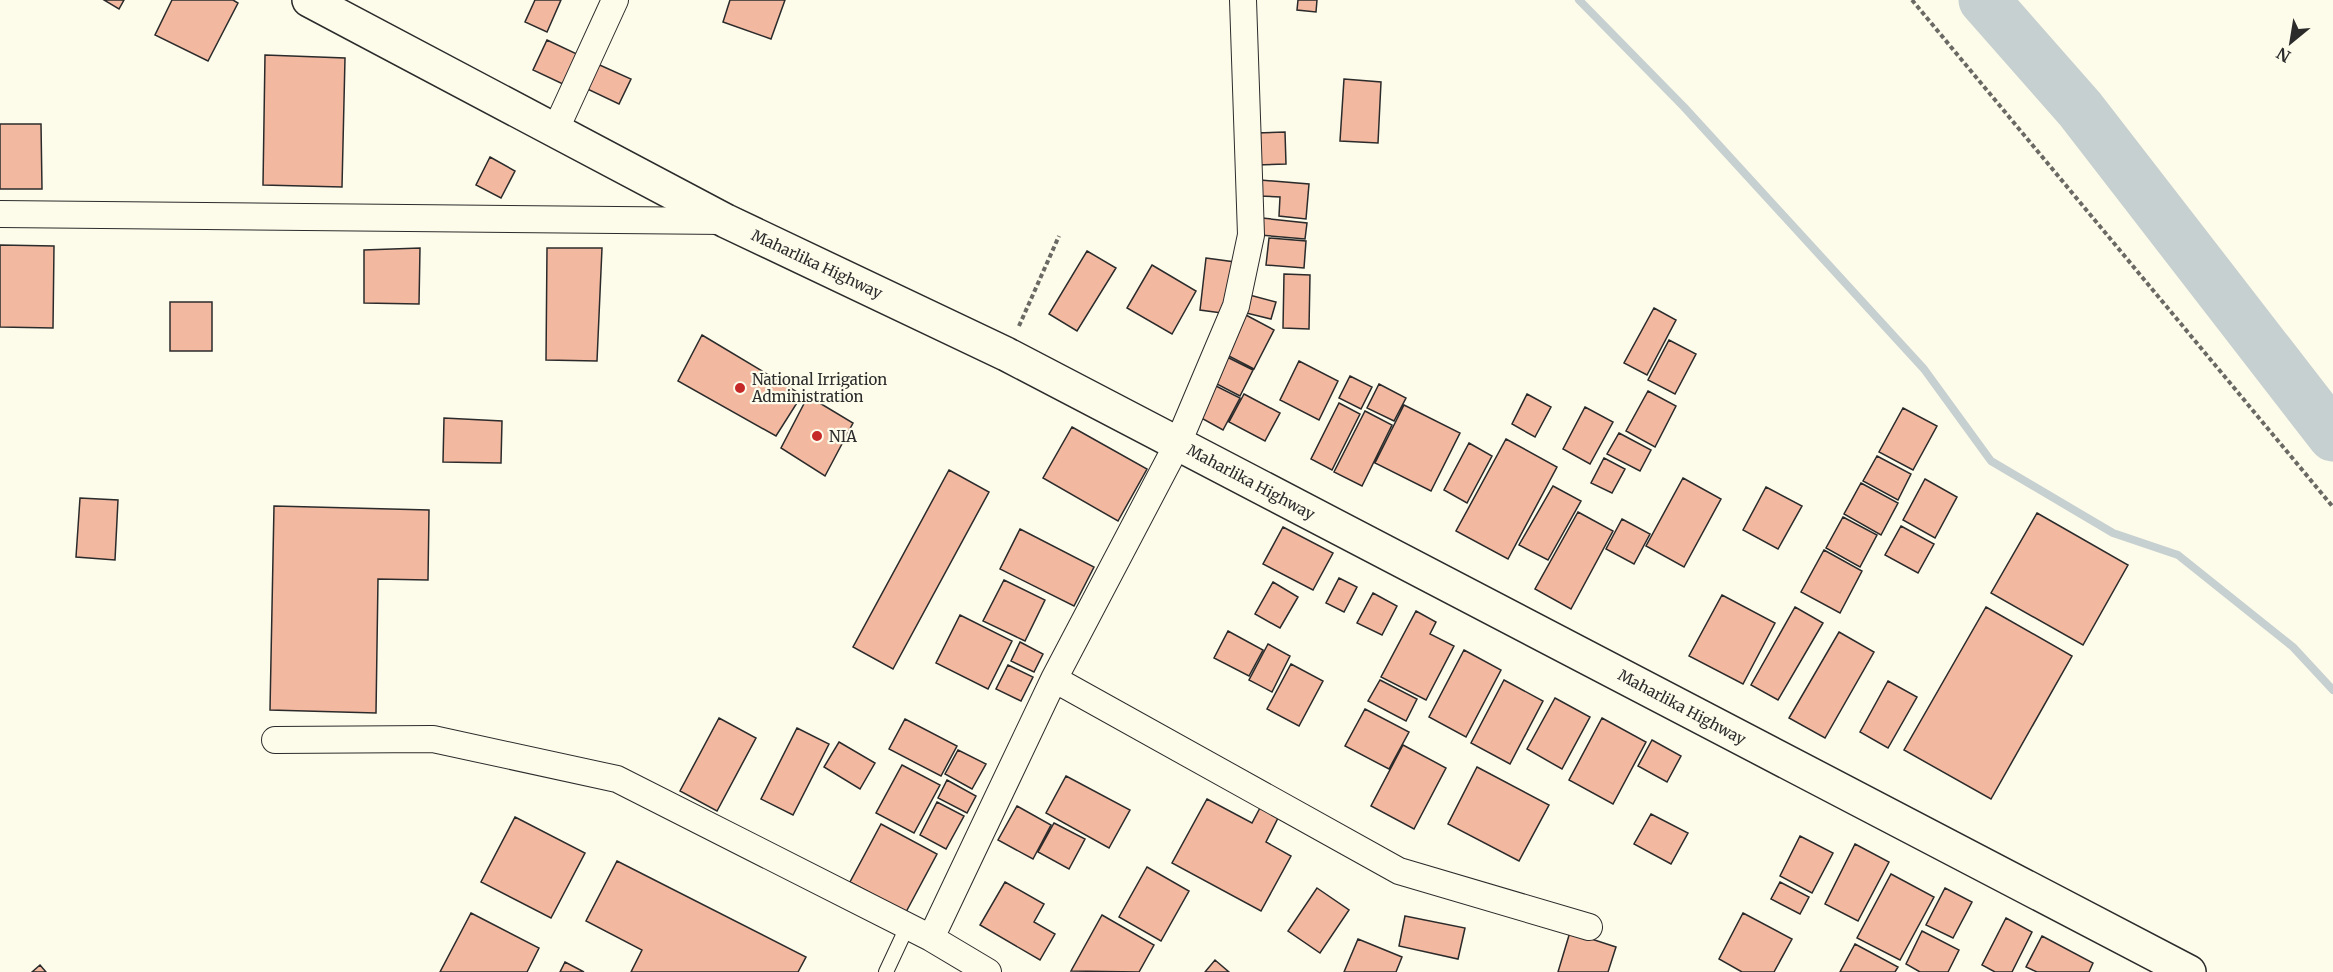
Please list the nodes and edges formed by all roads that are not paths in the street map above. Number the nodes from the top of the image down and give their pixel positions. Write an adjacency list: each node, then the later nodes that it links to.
1 (309, 0): 4 (highway, Maharlika Highway)
2 (615, 0): 4 (street)
3 (1243, 0): 7 (street)
4 (555, 130): 6 (highway, Maharlika Highway)
5 (0, 214): 6 (street)
6 (726, 221): 7 (highway, Maharlika Highway)
7 (1178, 444): 8 (street); 15 (highway, Maharlika Highway)
8 (1054, 679): 11 (street); 12 (street)
9 (274, 740): 10 (street)
10 (907, 927): 12 (street); 13 (lane)
11 (1589, 927)
12 (931, 938): 14 (street)
13 (886, 972)
14 (988, 972)
15 (2189, 972)

